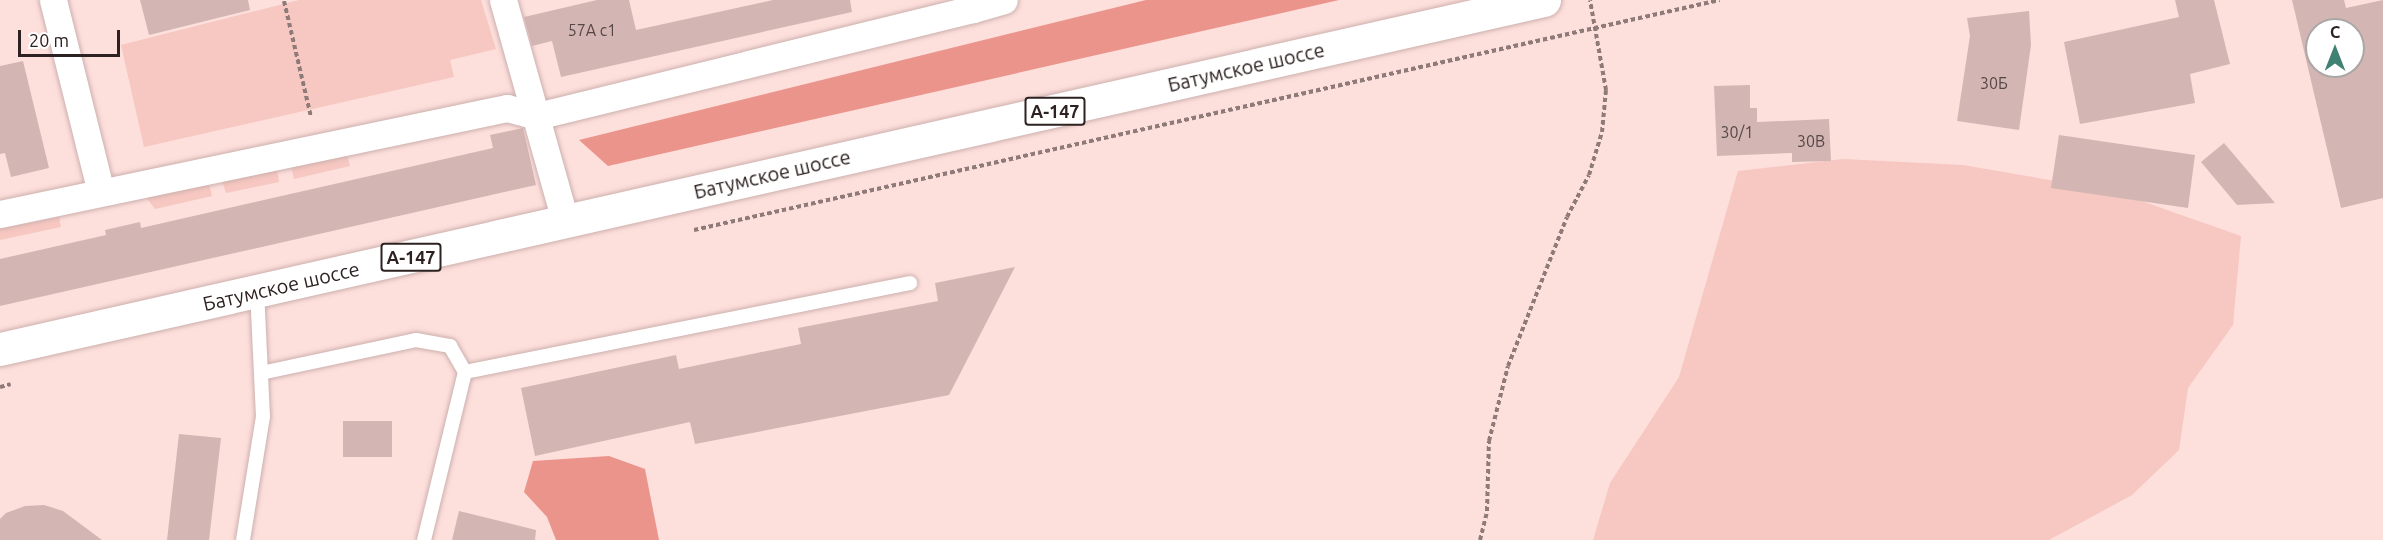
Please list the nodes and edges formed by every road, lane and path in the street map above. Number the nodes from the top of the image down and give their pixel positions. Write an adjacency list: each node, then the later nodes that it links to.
1 (53, 0): 12 (street)
2 (503, 0): 10 (street)
3 (1004, 0): 8 (street)
4 (1544, 0): 14 (highway, Батумское шоссе / А-147)
5 (1590, 0): 9 (path)
6 (1720, 0): 9 (path)
7 (284, 1): 11 (path)
8 (972, 4): 10 (street)
9 (1595, 28): 15 (path); 25 (path)
10 (537, 116): 12 (street); 14 (street)
11 (311, 118)
12 (101, 192): 13 (street)
13 (0, 214)
14 (565, 221): 17 (highway, Батумское шоссе / А-147)
15 (689, 231)
16 (910, 283): 19 (lane)
17 (257, 292): 18 (highway, Батумское шоссе / А-147); 20 (lane)
18 (0, 349)
19 (465, 372): 20 (lane); 24 (lane)
20 (261, 373): 23 (lane)
21 (22, 381): 22 (path)
22 (0, 387)
23 (243, 540)
24 (424, 540)
25 (1480, 540)

